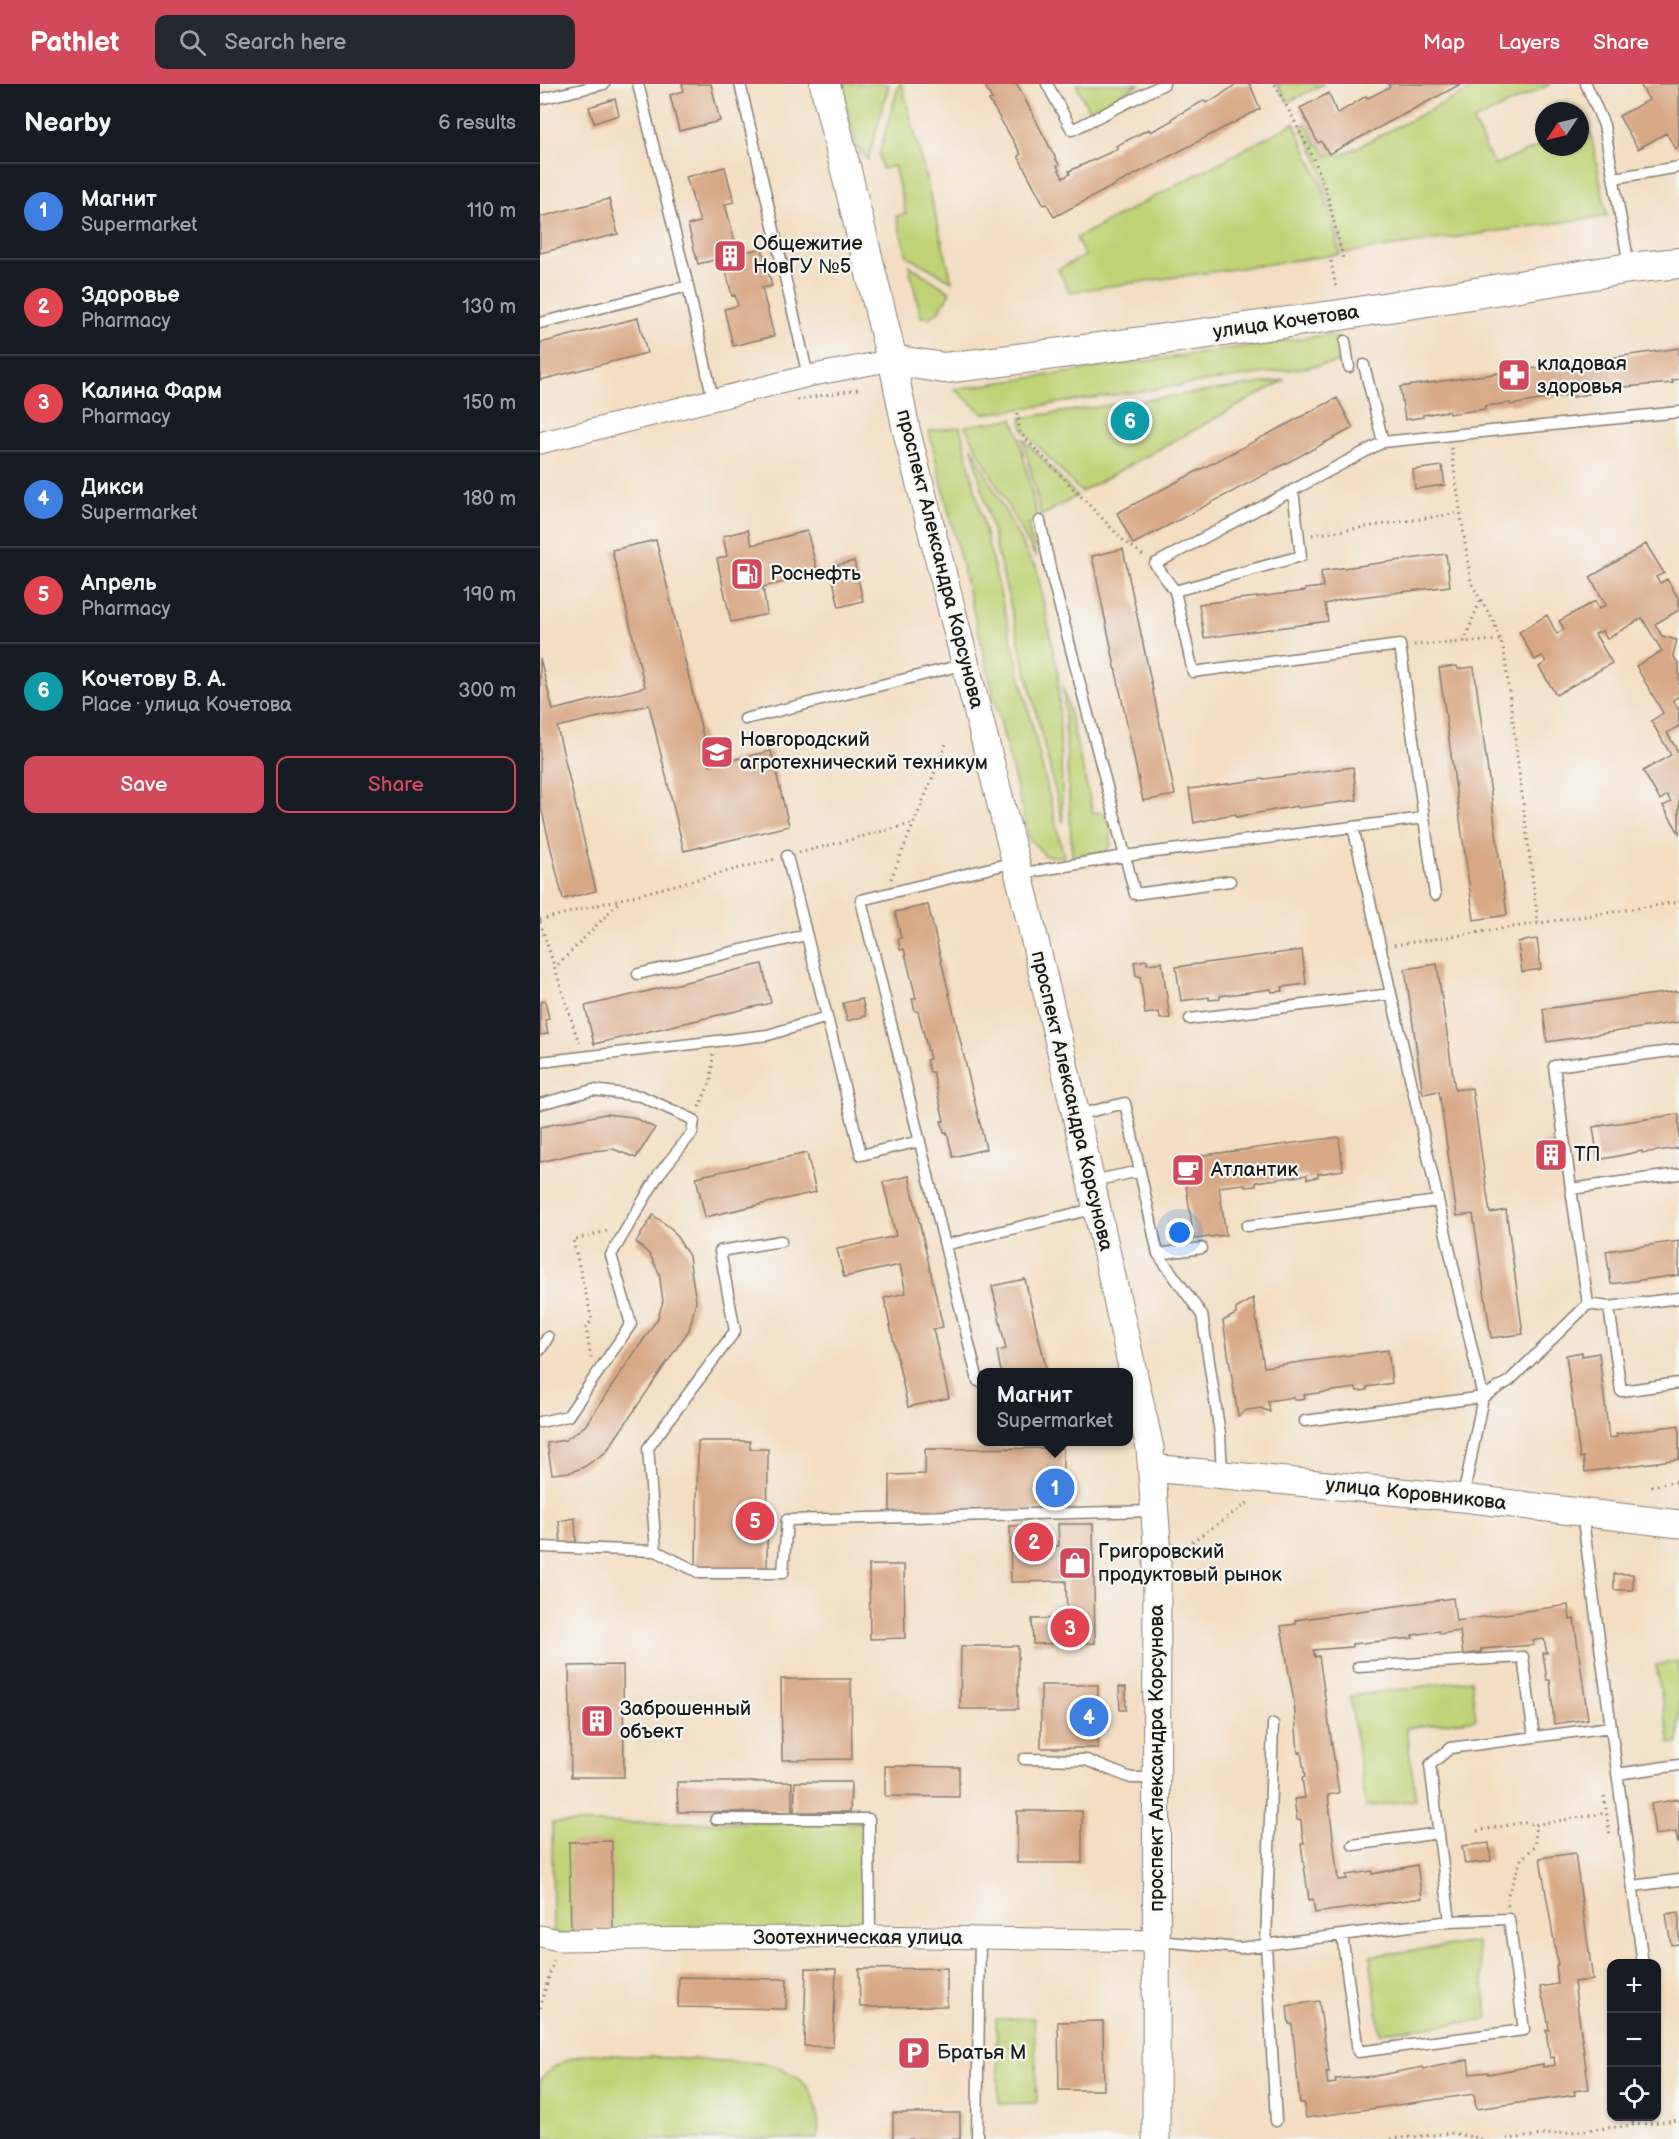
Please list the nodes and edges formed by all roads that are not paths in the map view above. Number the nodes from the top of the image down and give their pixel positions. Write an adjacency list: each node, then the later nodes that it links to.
1 (604, 84): 8 (lane)
2 (638, 84): 13 (lane)
3 (740, 84): 19 (lane)
4 (825, 84): 16 (main road, проспект Александра Корсунова)
5 (1047, 84): 6 (lane)
6 (1164, 84)
7 (1586, 84): 10 (lane)
8 (540, 99)
9 (1679, 167): 10 (lane)
10 (1614, 178): 12 (lane)
11 (1679, 263): 12 (main road, улица Кочетова)
12 (1630, 268): 16 (main road, улица Кочетова)
13 (688, 286): 14 (lane); 20 (lane)
14 (540, 323)
15 (1345, 341): 18 (lane)
16 (892, 360): 19 (street); 27 (street, проспект Александра Корсунова)
17 (1364, 364): 22 (lane)
18 (1349, 367)
19 (808, 376): 20 (street)
20 (713, 400): 23 (street)
21 (1679, 411): 22 (lane)
22 (1383, 442): 24 (lane)
23 (540, 443)
24 (1293, 490): 26 (lane); 26 (lane)
25 (1040, 521): 32 (lane)
26 (1175, 591): 29 (lane)
27 (967, 663): 28 (lane); 33 (street, проспект Александра Корсунова)
28 (745, 719)
29 (1424, 818): 30 (lane); 35 (lane)
30 (1353, 828): 32 (lane); 38 (lane)
31 (787, 856): 36 (lane)
32 (1125, 856): 33 (lane); 34 (lane)
33 (1017, 868): 44 (street, проспект Александра Корсунова); 45 (lane)
34 (1230, 881)
35 (1435, 895)
36 (806, 935): 37 (lane); 39 (lane)
37 (638, 974)
38 (1391, 994): 40 (lane); 50 (lane)
39 (827, 1017): 42 (lane); 45 (lane)
40 (1190, 1019)
41 (1679, 1050): 49 (lane)
42 (540, 1062)
43 (540, 1104): 68 (lane)
44 (1076, 1115): 46 (lane); 48 (street, проспект Александра Корсунова)
45 (920, 1141): 54 (lane)
46 (1140, 1170): 48 (lane); 56 (lane)
47 (1679, 1174): 49 (lane)
48 (1091, 1181): 51 (street, проспект Александра Корсунова)
49 (1571, 1189): 58 (lane)
50 (1438, 1201): 52 (lane); 66 (lane)
51 (1097, 1208): 54 (lane); 62 (street, проспект Александра Корсунова)
52 (1247, 1226)
53 (781, 1241): 76 (lane)
54 (945, 1245): 63 (lane)
55 (1202, 1248): 56 (lane)
56 (1158, 1254): 70 (lane)
57 (1679, 1298): 59 (lane)
58 (1588, 1304): 59 (lane); 66 (lane)
59 (1609, 1307): 65 (lane)
60 (548, 1337): 61 (lane)
61 (540, 1350)
62 (1131, 1368)
63 (977, 1377)
64 (1133, 1378): 69 (street, проспект Александра Корсунова)
65 (1679, 1383)
66 (1483, 1397): 67 (lane); 71 (lane)
67 (1305, 1421)
68 (540, 1422)
69 (1152, 1468): 70 (street, улица Коровникова); 72 (street, проспект Александра Корсунова)
70 (1222, 1474): 71 (street, улица Коровникова)
71 (1463, 1498): 73 (street, улица Коровникова)
72 (1156, 1511): 76 (lane); 84 (street, проспект Александра Корсунова)
73 (1582, 1512): 74 (street, улица Коровникова); 79 (lane)
74 (1679, 1524)
75 (540, 1547): 76 (lane)
76 (656, 1551)
77 (1358, 1667): 80 (lane)
78 (1273, 1724): 96 (lane)
79 (1611, 1727): 80 (lane); 83 (lane)
80 (1534, 1737): 86 (lane)
81 (1024, 1759): 84 (lane)
82 (1679, 1765): 83 (lane)
83 (1617, 1774): 89 (lane)
84 (1157, 1778): 95 (street, проспект Александра Корсунова)
85 (716, 1819): 92 (lane)
86 (1439, 1833): 87 (lane); 90 (lane)
87 (1353, 1845)
88 (1679, 1880): 89 (lane)
89 (1633, 1886): 97 (lane)
90 (1450, 1922): 91 (lane); 91 (lane)
91 (1342, 1935): 96 (lane)
92 (870, 1936): 93 (street, Зоотехническая улица); 94 (street, Зоотехническая улица)
93 (550, 1938)
94 (980, 1938): 95 (street, Зоотехническая улица); 99 (lane)
95 (1157, 1941): 96 (lane); 100 (street, проспект Александра Корсунова)
96 (1266, 1945): 98 (lane)
97 (1642, 1959)
98 (1276, 2121)
99 (977, 2139)
100 (1156, 2139)

